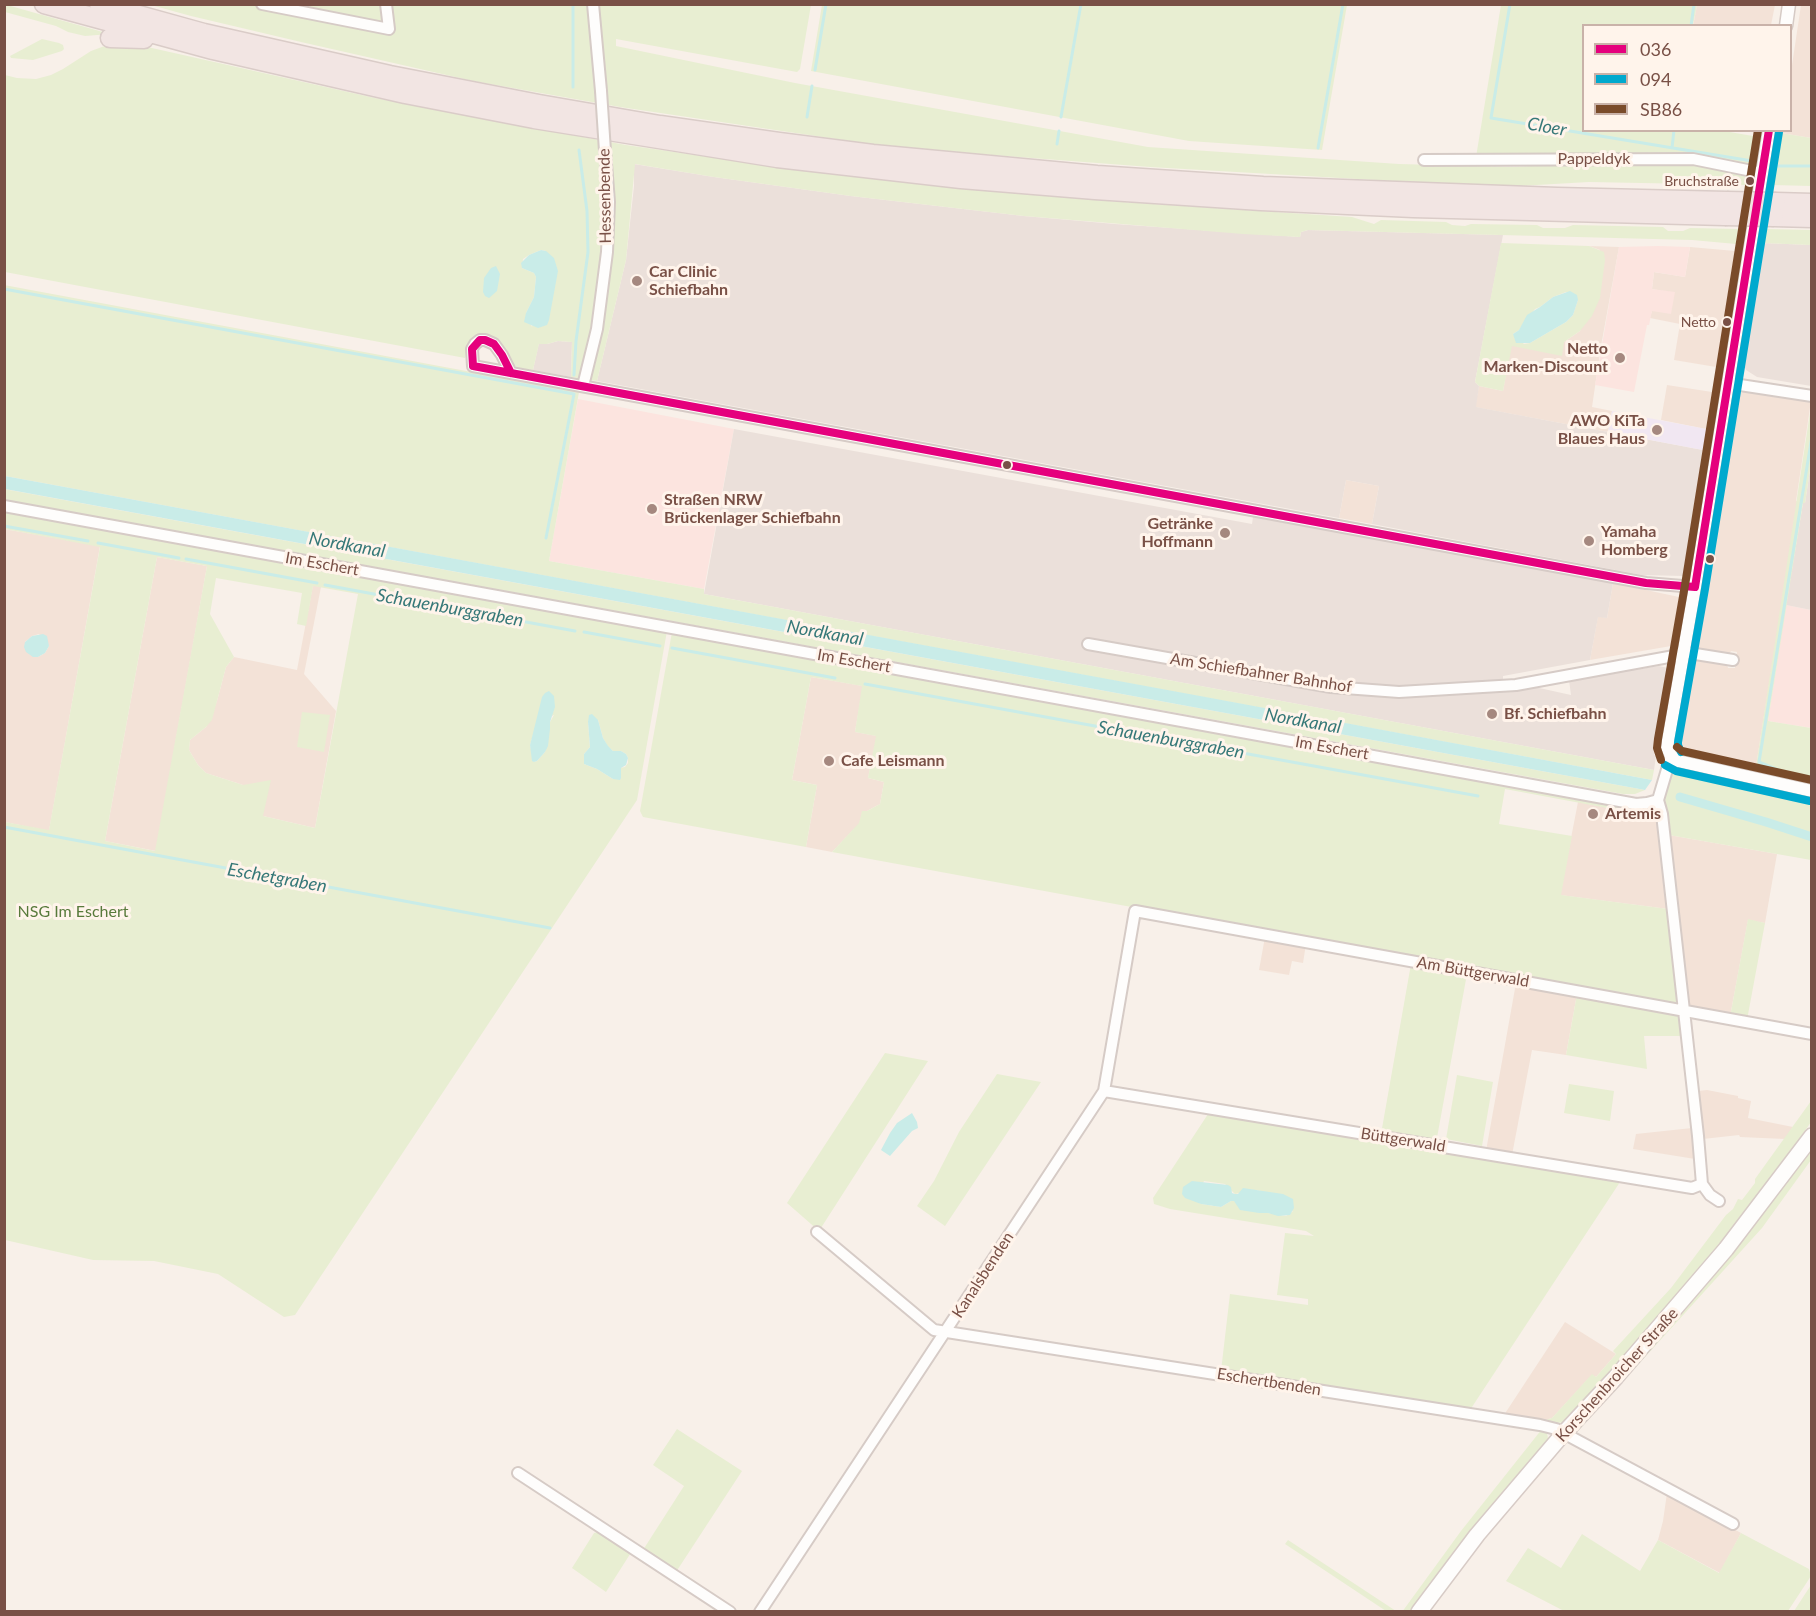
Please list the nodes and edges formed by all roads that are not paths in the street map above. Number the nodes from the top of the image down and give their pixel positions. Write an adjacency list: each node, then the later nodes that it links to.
1 (44, 4): 11 (highway)
2 (99, 4): 9 (highway)
3 (139, 4): 9 (highway)
4 (262, 4): 5 (street)
5 (386, 4)
6 (593, 4): 19 (street, Hessenbende, bridge)
7 (1789, 4): 8 (street)
8 (1786, 24)
9 (204, 33): 16 (highway)
10 (110, 38): 11 (highway)
11 (213, 50): 16 (highway)
12 (1769, 132): 14 (street)
13 (1424, 160): 14 (street, Pappeldyk)
14 (1762, 173): 18 (street)
15 (1810, 206): 16 (highway, bridge)
16 (1726, 209)
17 (511, 373): 17 (street); 19 (street)
18 (1728, 383): 20 (street); 22 (street)
19 (583, 386): 22 (street)
20 (1812, 396)
21 (4, 506): 28 (street, Im Eschert)
22 (1695, 587): 24 (street)
23 (1088, 644): 24 (street, Am Schiefbahner Bahnhof)
24 (1683, 652): 25 (street); 26 (street)
25 (1733, 660)
26 (1671, 756): 27 (street); 28 (street)
27 (1812, 791)
28 (1658, 800): 30 (street)
29 (1135, 911): 30 (street, Am Büttgerwald); 32 (street, Kanalsbenden)
30 (1684, 1011): 31 (street, Am Büttgerwald); 34 (street)
31 (1812, 1034)
32 (1104, 1090): 34 (street, Büttgerwald); 37 (street, Kanalsbenden)
33 (1812, 1136): 38 (main road, Korschenbroicher Straße)
34 (1702, 1184): 35 (street)
35 (1719, 1201)
36 (817, 1232): 37 (street, Eschertbenden)
37 (946, 1332): 38 (street, Eschertbenden); 42 (street, Kanalsbenden)
38 (1563, 1434): 40 (street, Eschertbenden); 43 (main road, Korschenbroicher Straße)
39 (518, 1473): 41 (street)
40 (1733, 1524)
41 (730, 1611)
42 (760, 1611)
43 (1419, 1611)

